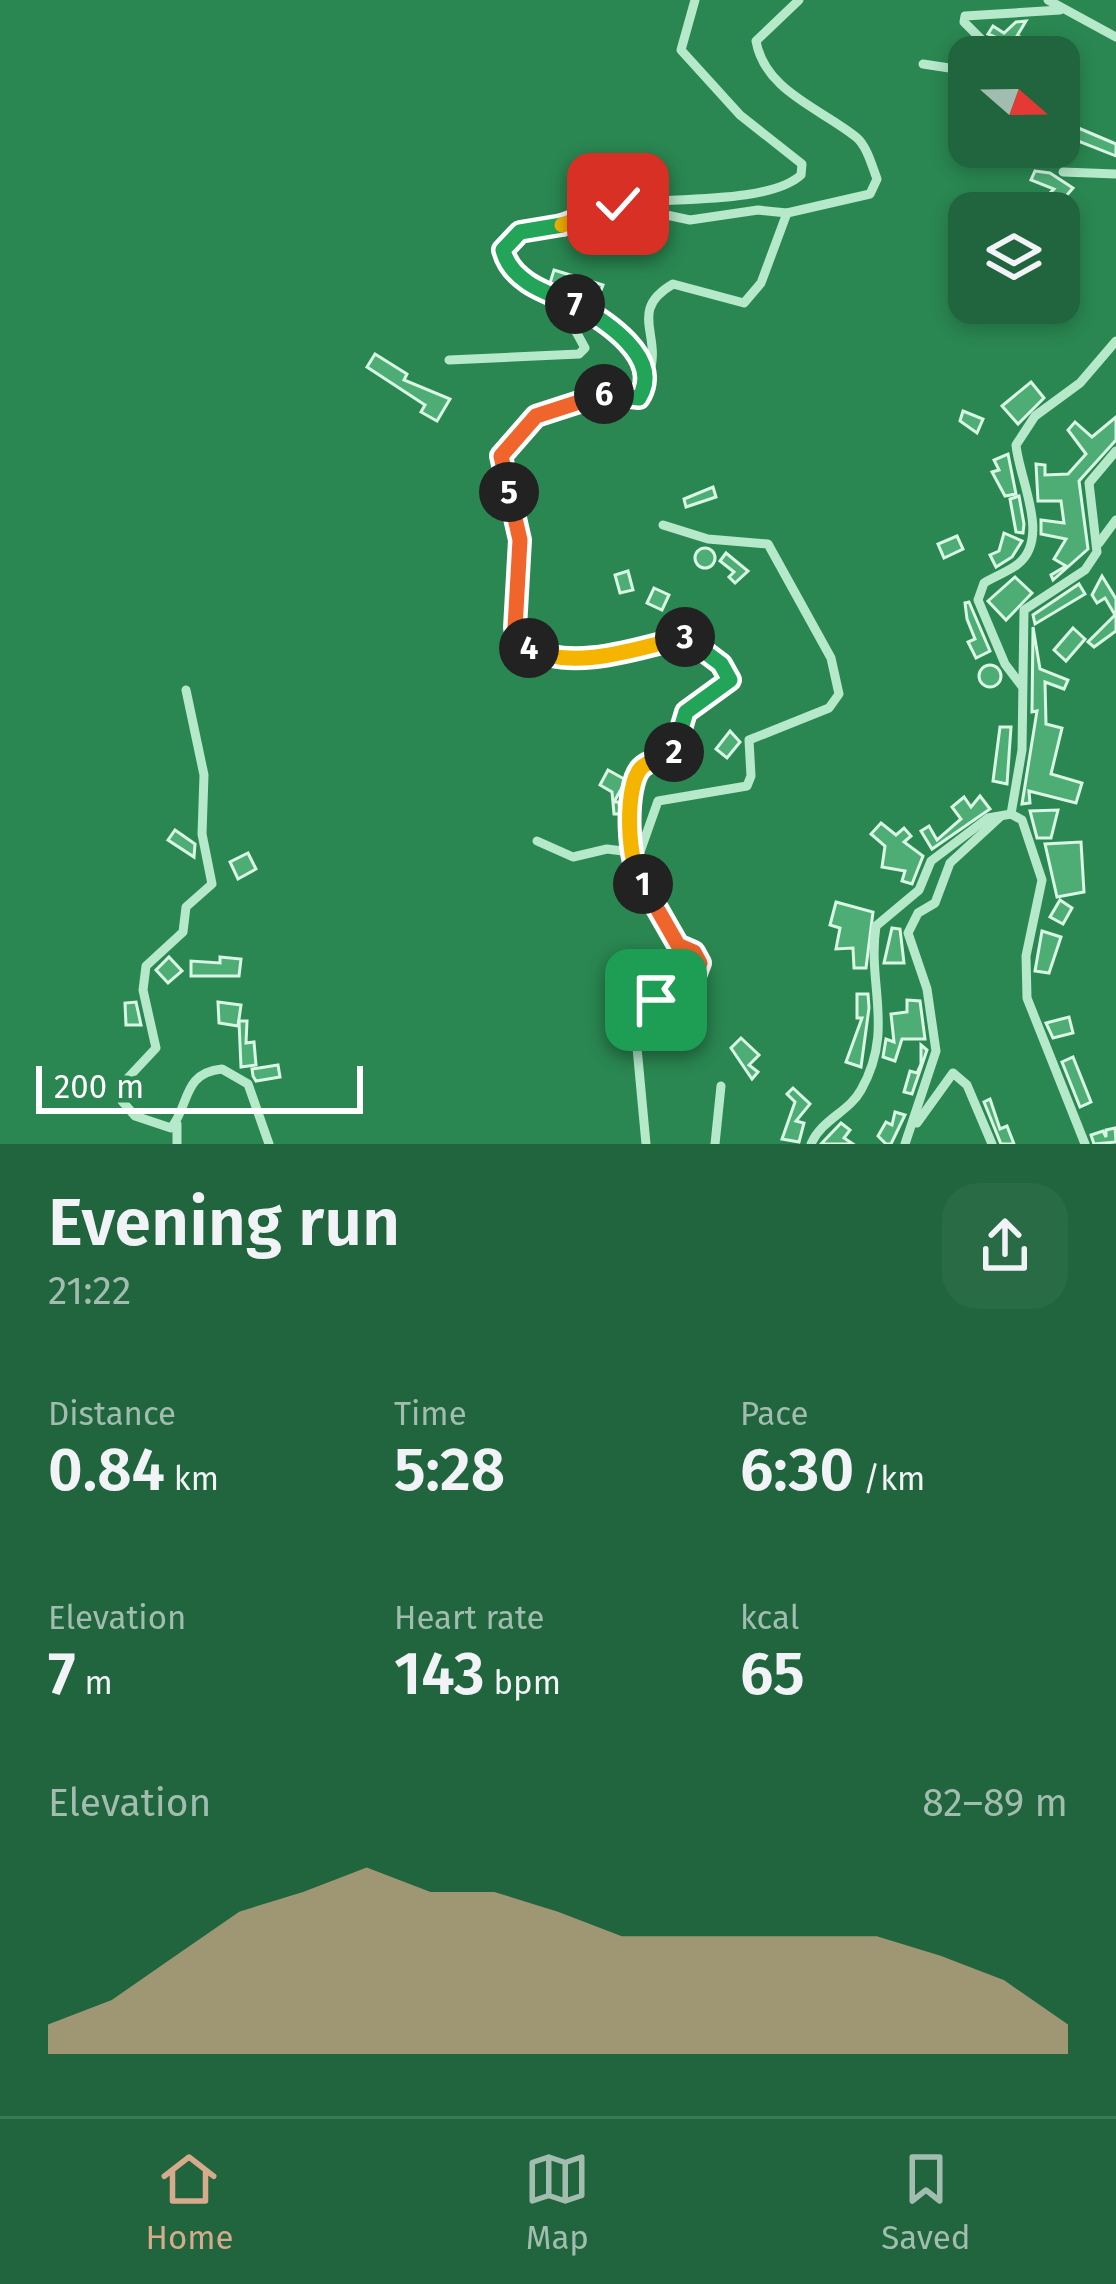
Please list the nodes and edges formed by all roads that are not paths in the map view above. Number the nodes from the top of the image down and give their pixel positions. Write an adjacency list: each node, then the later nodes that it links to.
1 (695, 0): 11 (street)
2 (799, 0): 12 (street)
3 (1048, 0): 4 (street)
4 (1060, 10): 5 (street); 6 (street)
5 (978, 36)
6 (1116, 37)
7 (923, 64): 8 (street)
8 (948, 68)
9 (1063, 172): 10 (street)
10 (1116, 174)
11 (618, 204): 12 (street); 13 (street)
12 (787, 213): 16 (street)
13 (557, 297): 15 (street); 16 (street)
14 (1116, 341): 21 (street)
15 (449, 360)
16 (645, 384): 25 (street)
17 (1116, 451): 20 (street)
18 (1116, 520): 20 (street)
19 (664, 525): 26 (street)
20 (1099, 543): 21 (street)
21 (1021, 685): 23 (street)
22 (186, 691): 28 (street)
23 (1008, 814): 29 (street); 34 (street); 36 (street)
24 (536, 841): 25 (street)
25 (631, 852): 26 (street)
26 (634, 871): 32 (street)
27 (721, 1086): 33 (street)
28 (177, 1124): 30 (street); 31 (street)
29 (908, 1138): 35 (street)
30 (178, 1144)
31 (269, 1144)
32 (646, 1144)
33 (715, 1144)
34 (811, 1144)
35 (992, 1144)
36 (1084, 1144)

